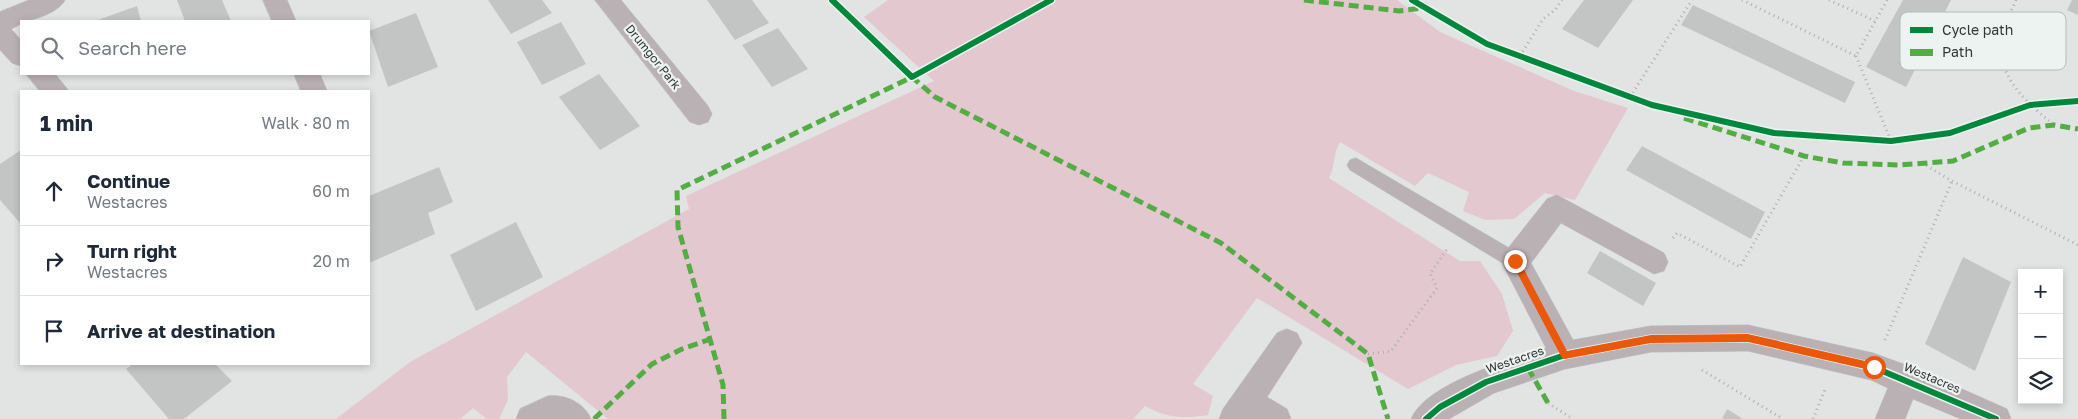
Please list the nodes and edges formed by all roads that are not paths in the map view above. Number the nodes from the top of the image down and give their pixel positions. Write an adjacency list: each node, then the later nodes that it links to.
1 (53, 0): 5 (street)
2 (276, 0): 4 (street)
3 (607, 0): 12 (street, Drumgor Park)
4 (284, 20)
5 (0, 23)
6 (0, 34): 7 (street)
7 (20, 55)
8 (40, 75): 10 (street)
9 (307, 75): 11 (street)
10 (55, 90)
11 (314, 90)
12 (699, 114)
13 (1356, 165): 14 (lane)
14 (1515, 261): 15 (street); 17 (street, Westacres)
15 (1654, 262)
16 (1287, 342): 19 (street)
17 (1565, 355): 18 (street, Westacres); 23 (street, Westacres)
18 (1906, 379): 24 (street, Westacres); 25 (street, Westacres)
19 (1240, 410): 22 (street)
20 (531, 419): 21 (street)
21 (576, 419)
22 (1276, 419)
23 (1426, 419)
24 (1890, 419)
25 (1996, 419)

